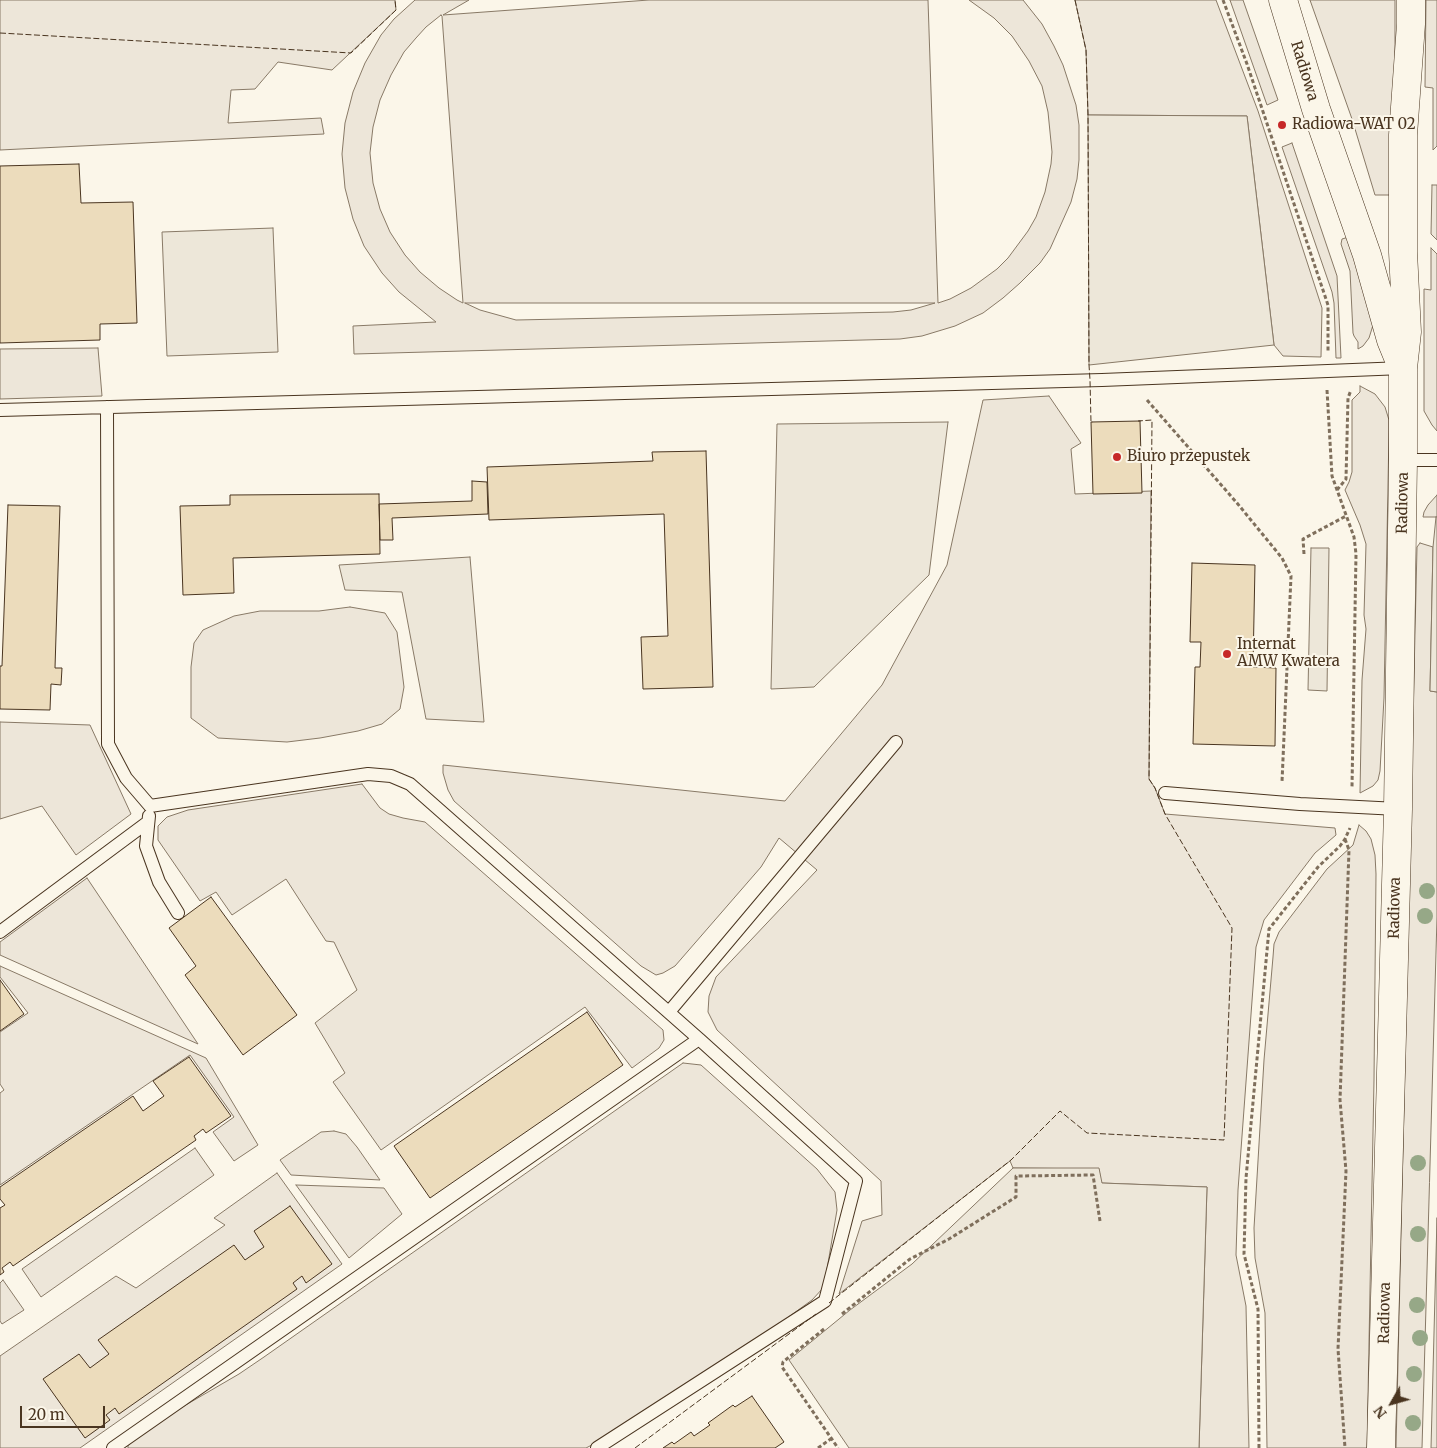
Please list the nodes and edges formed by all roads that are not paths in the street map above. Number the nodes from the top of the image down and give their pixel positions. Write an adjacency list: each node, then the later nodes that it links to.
1 (1283, 0): 3 (main road, Radiowa)
2 (1411, 0): 3 (main road, Radiowa)
3 (1403, 368): 4 (lane); 6 (main road, Radiowa)
4 (107, 407): 5 (lane); 10 (lane)
5 (0, 410)
6 (1403, 460): 7 (lane); 11 (main road, Radiowa)
7 (1437, 460)
8 (896, 742): 15 (lane)
9 (1165, 793): 11 (lane)
10 (150, 806): 12 (lane); 15 (lane)
11 (1398, 809): 19 (main road, Radiowa)
12 (148, 822): 13 (lane); 14 (lane)
13 (178, 913)
14 (0, 932)
15 (668, 1012): 16 (lane)
16 (699, 1039): 17 (lane); 18 (lane)
17 (113, 1448)
18 (597, 1448)
19 (1381, 1448)

